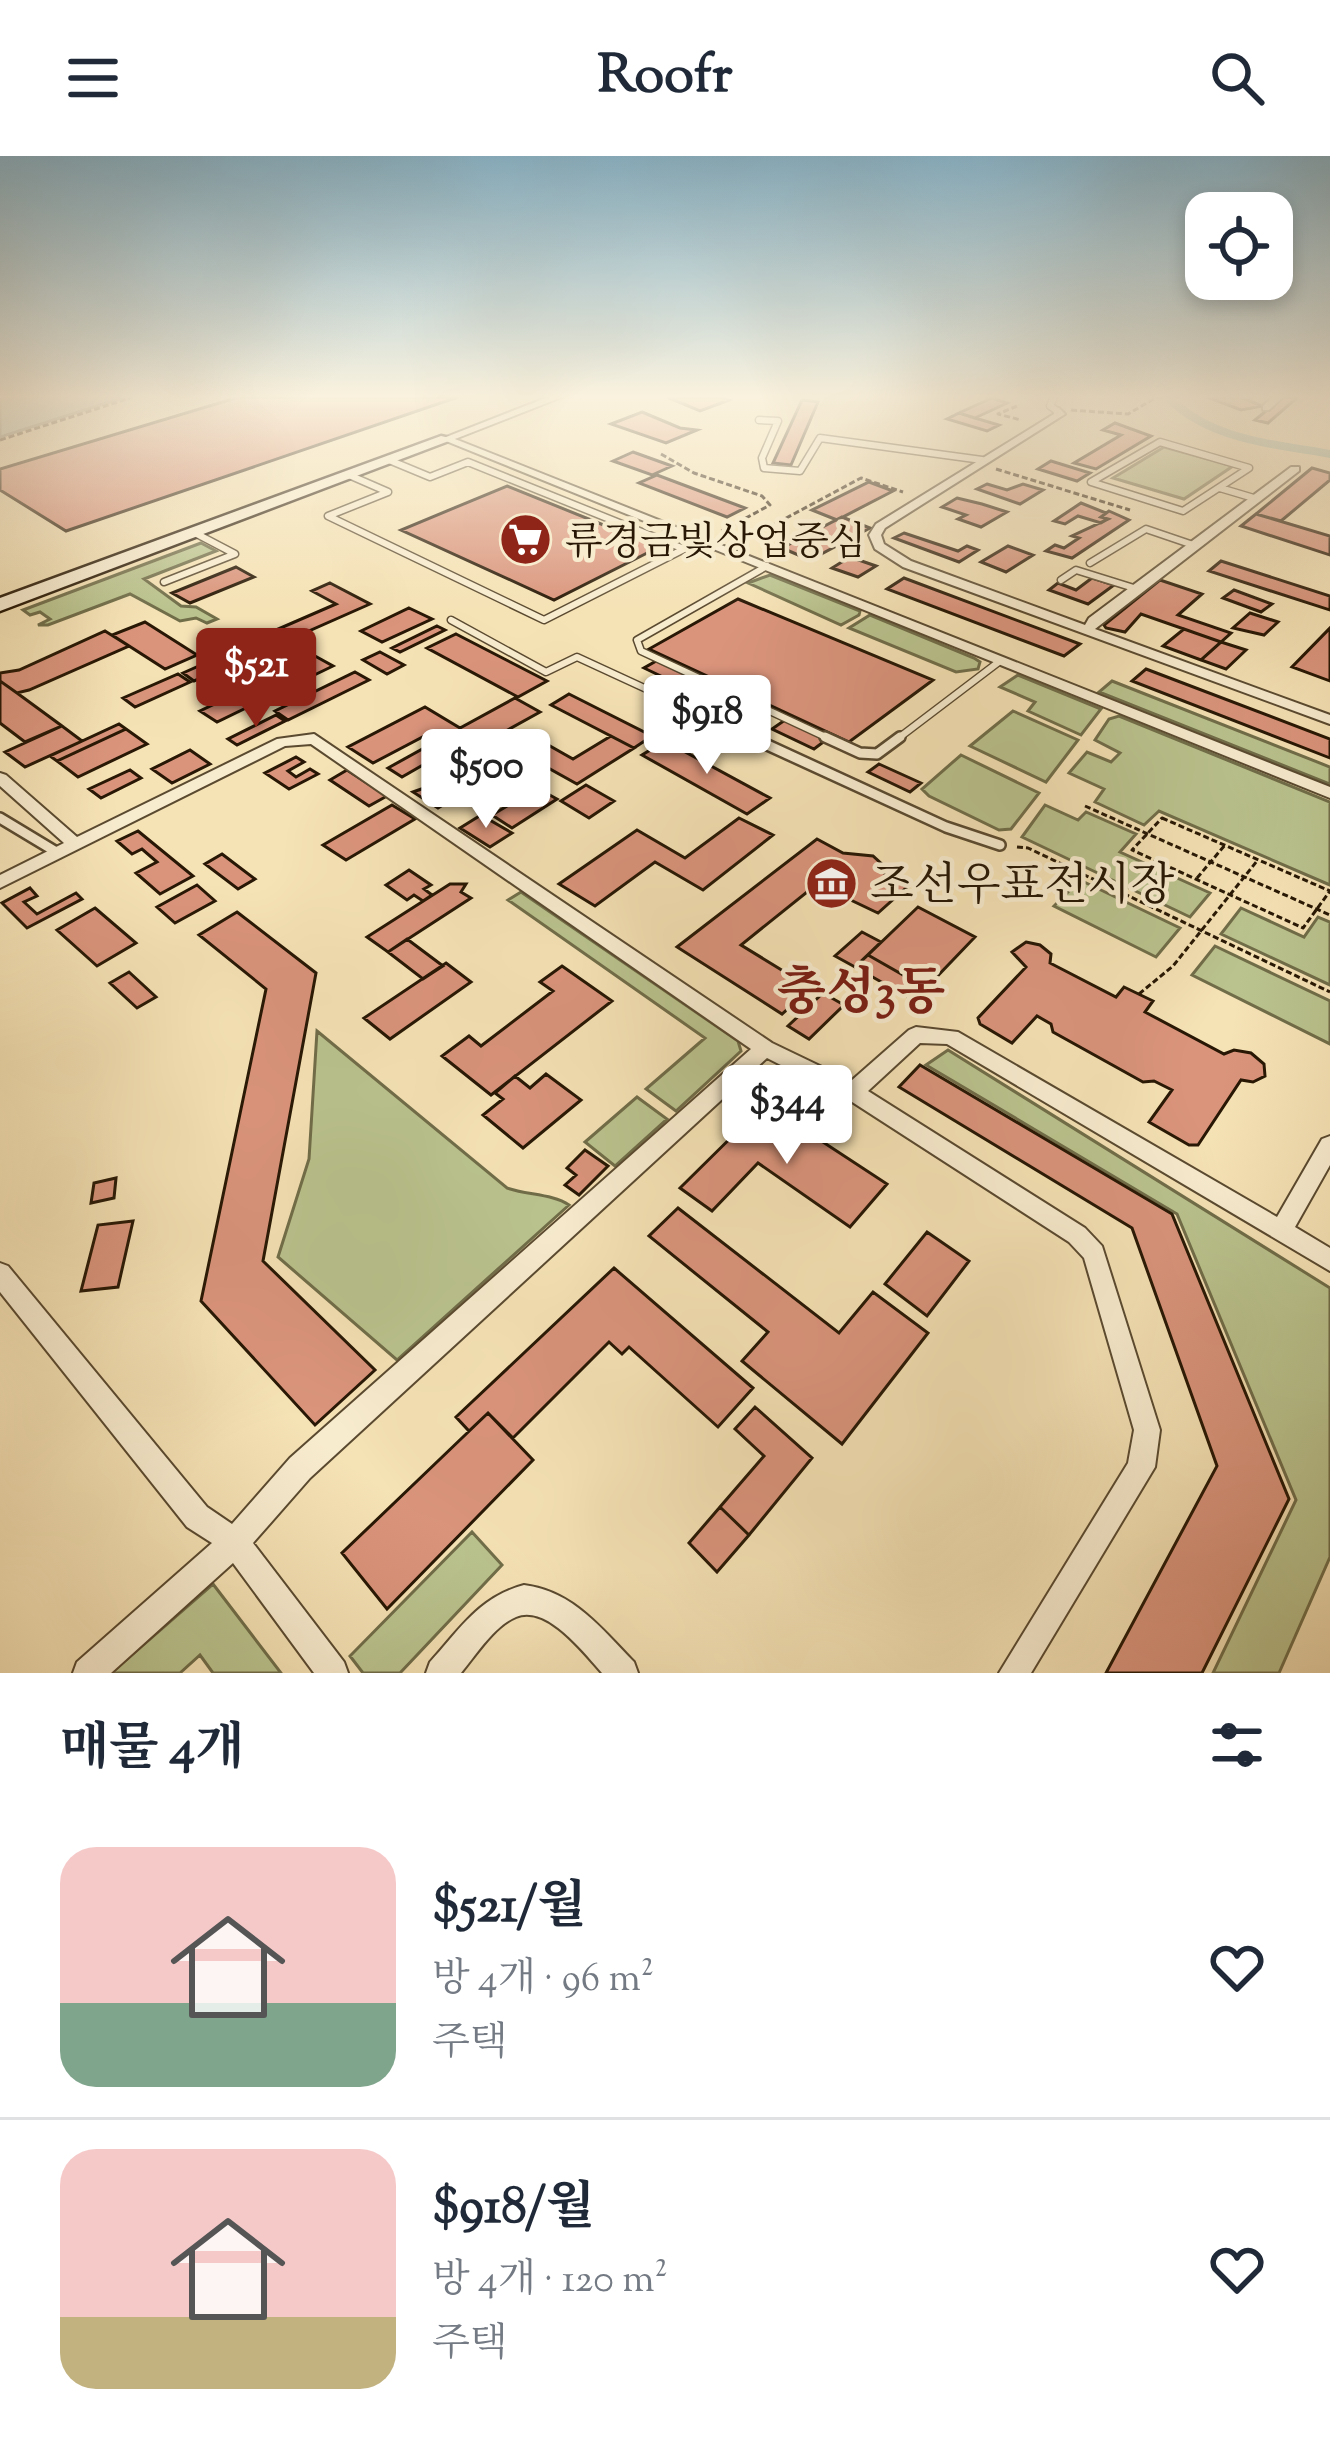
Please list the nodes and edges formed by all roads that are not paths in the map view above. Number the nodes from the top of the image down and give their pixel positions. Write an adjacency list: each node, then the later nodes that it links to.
1 (368, 468): 12 (main road)
2 (408, 468): 3 (lane)
3 (453, 468)
4 (482, 468): 12 (lane)
5 (519, 468): 18 (street)
6 (764, 468): 7 (lane)
7 (802, 468)
8 (971, 468): 24 (street)
9 (1116, 468): 13 (lane)
10 (1248, 468): 13 (lane)
11 (1295, 469): 14 (street)
12 (349, 475): 15 (main road)
13 (1220, 488): 14 (lane)
14 (1256, 499): 16 (street)
15 (195, 532): 20 (lane); 22 (main road)
16 (1196, 546): 17 (lane); 21 (street)
17 (1090, 563)
18 (766, 566): 25 (street); 25 (lane)
19 (1061, 580): 21 (lane)
20 (164, 582)
21 (1137, 589): 24 (street)
22 (0, 605)
23 (451, 620): 30 (lane)
24 (1087, 631): 26 (street)
25 (1000, 661): 28 (street)
26 (1330, 720)
27 (0, 778): 31 (street)
28 (1330, 793)
29 (0, 818): 31 (lane)
30 (1000, 845)
31 (67, 849): 32 (street); 33 (street)
32 (0, 882)
33 (765, 1048): 34 (street); 39 (street)
34 (853, 1092): 36 (street); 44 (street)
35 (1330, 1145): 36 (street)
36 (1280, 1231): 37 (street)
37 (1330, 1260)
38 (0, 1274): 39 (street)
39 (236, 1542): 40 (street); 41 (street)
40 (88, 1673)
41 (333, 1673)
42 (441, 1673): 43 (street)
43 (623, 1673)
44 (1013, 1673)

